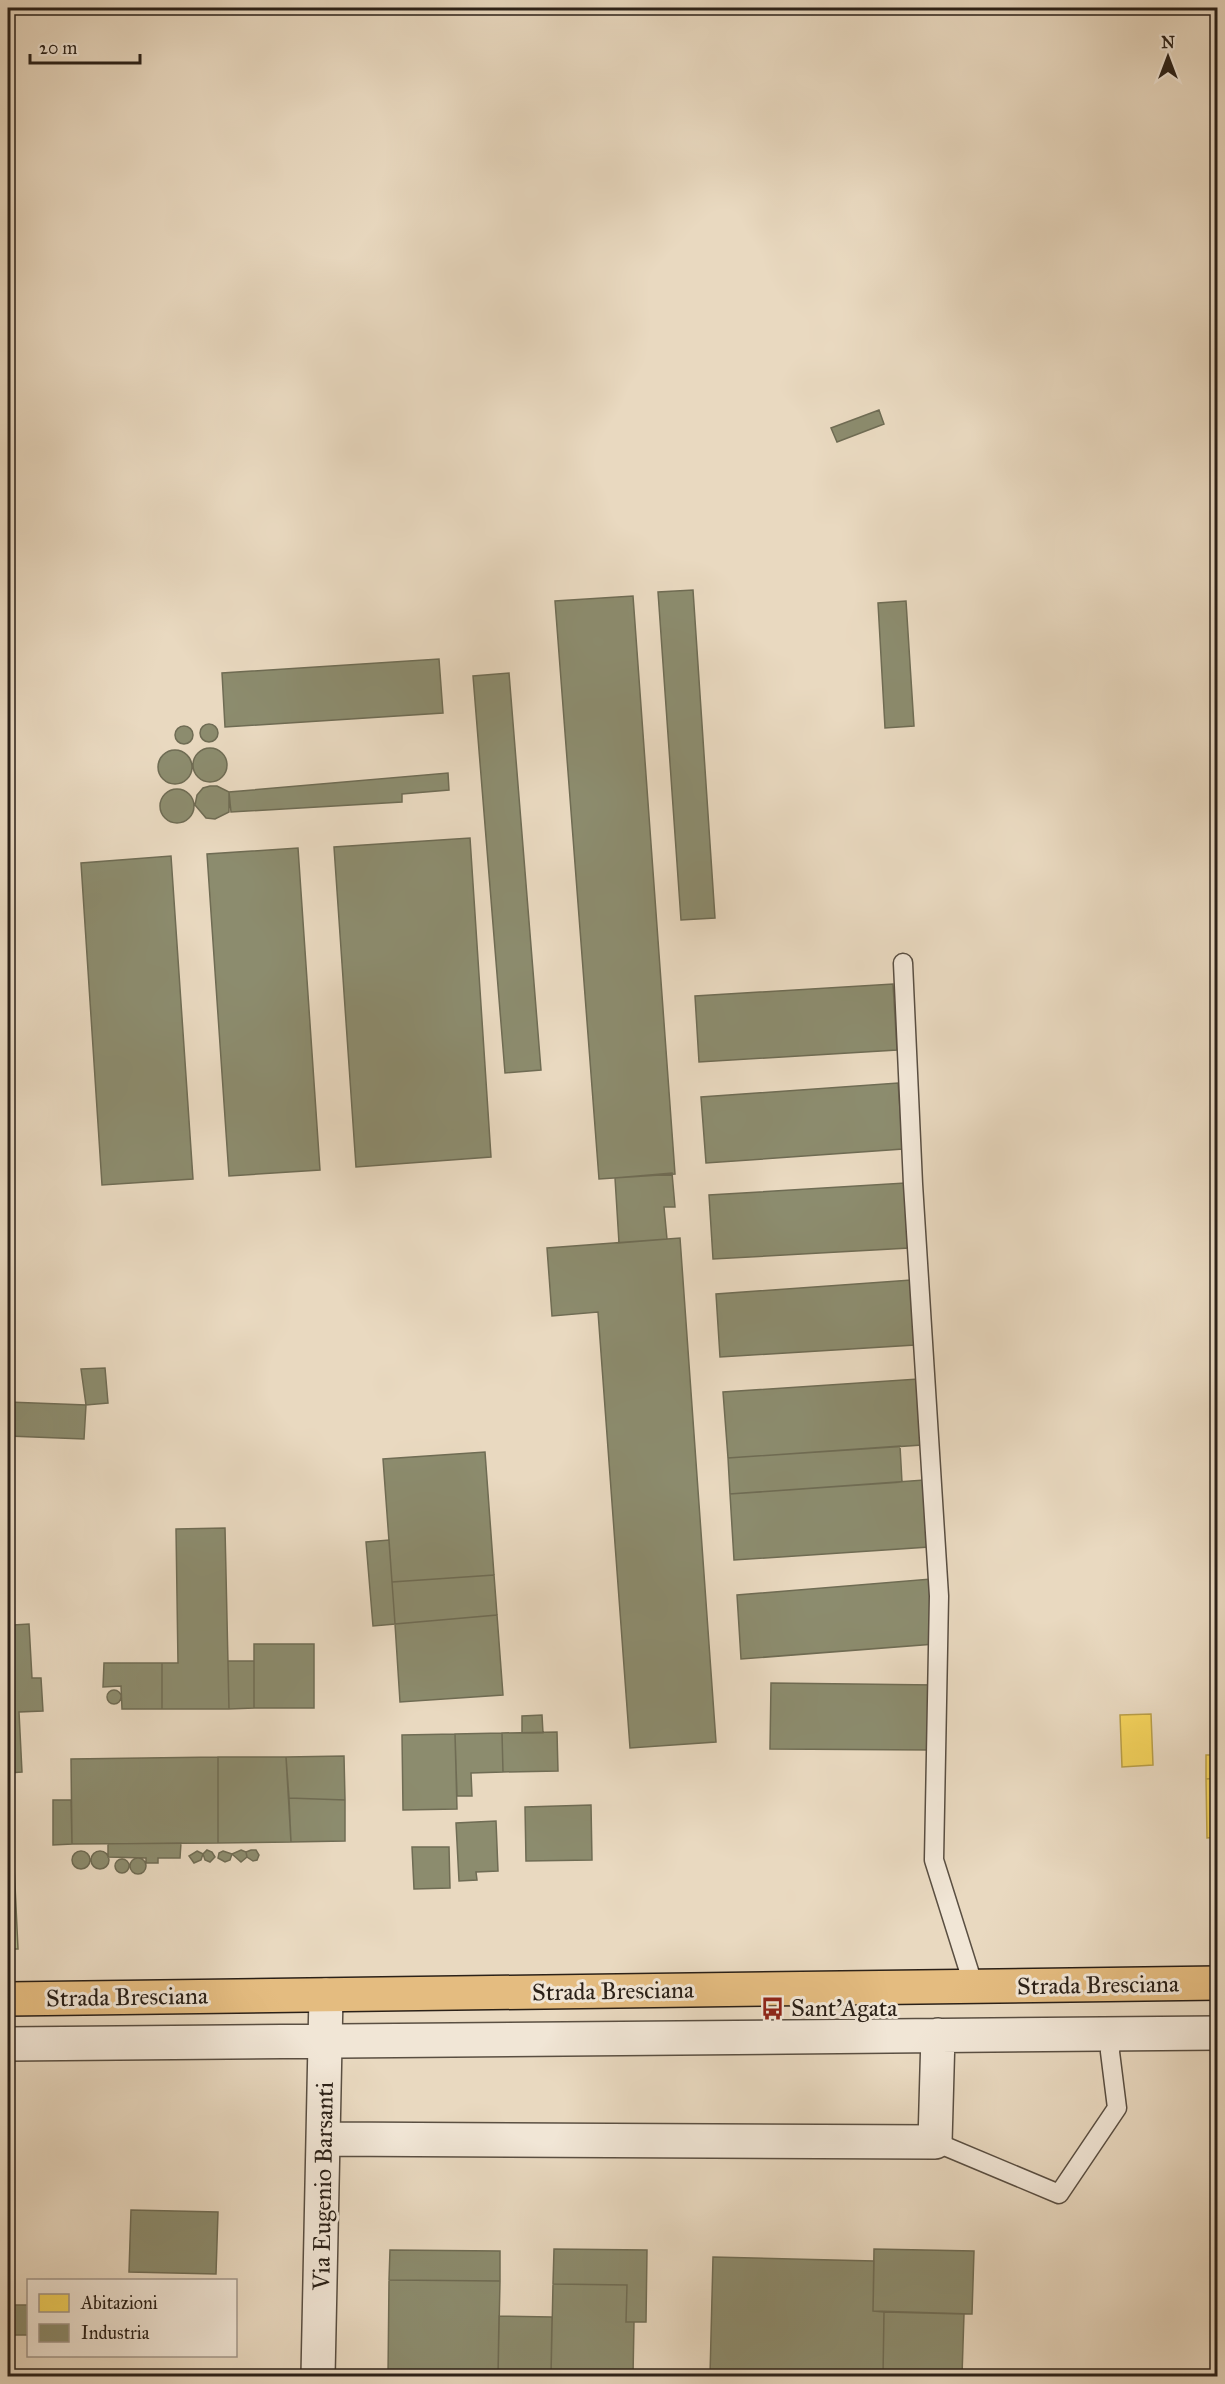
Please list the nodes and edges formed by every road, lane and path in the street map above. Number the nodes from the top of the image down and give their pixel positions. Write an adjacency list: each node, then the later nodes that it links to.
1 (903, 963): 3 (lane)
2 (1218, 1983): 3 (main road, Strada Bresciana)
3 (974, 1987): 4 (main road, Strada Bresciana)
4 (326, 1995): 5 (main road, Strada Bresciana); 9 (street, Via Eugenio Barsanti)
5 (8, 1999)
6 (1112, 2033): 7 (street, Strada Bresciana); 8 (street, Strada Bresciana); 12 (lane)
7 (1218, 2033)
8 (938, 2035): 9 (street, Strada Bresciana); 12 (street)
9 (326, 2040): 10 (street, Strada Bresciana); 11 (street, Via Eugenio Barsanti)
10 (8, 2044)
11 (324, 2139): 12 (street); 13 (street, Via Eugenio Barsanti)
12 (935, 2142)
13 (318, 2376)

